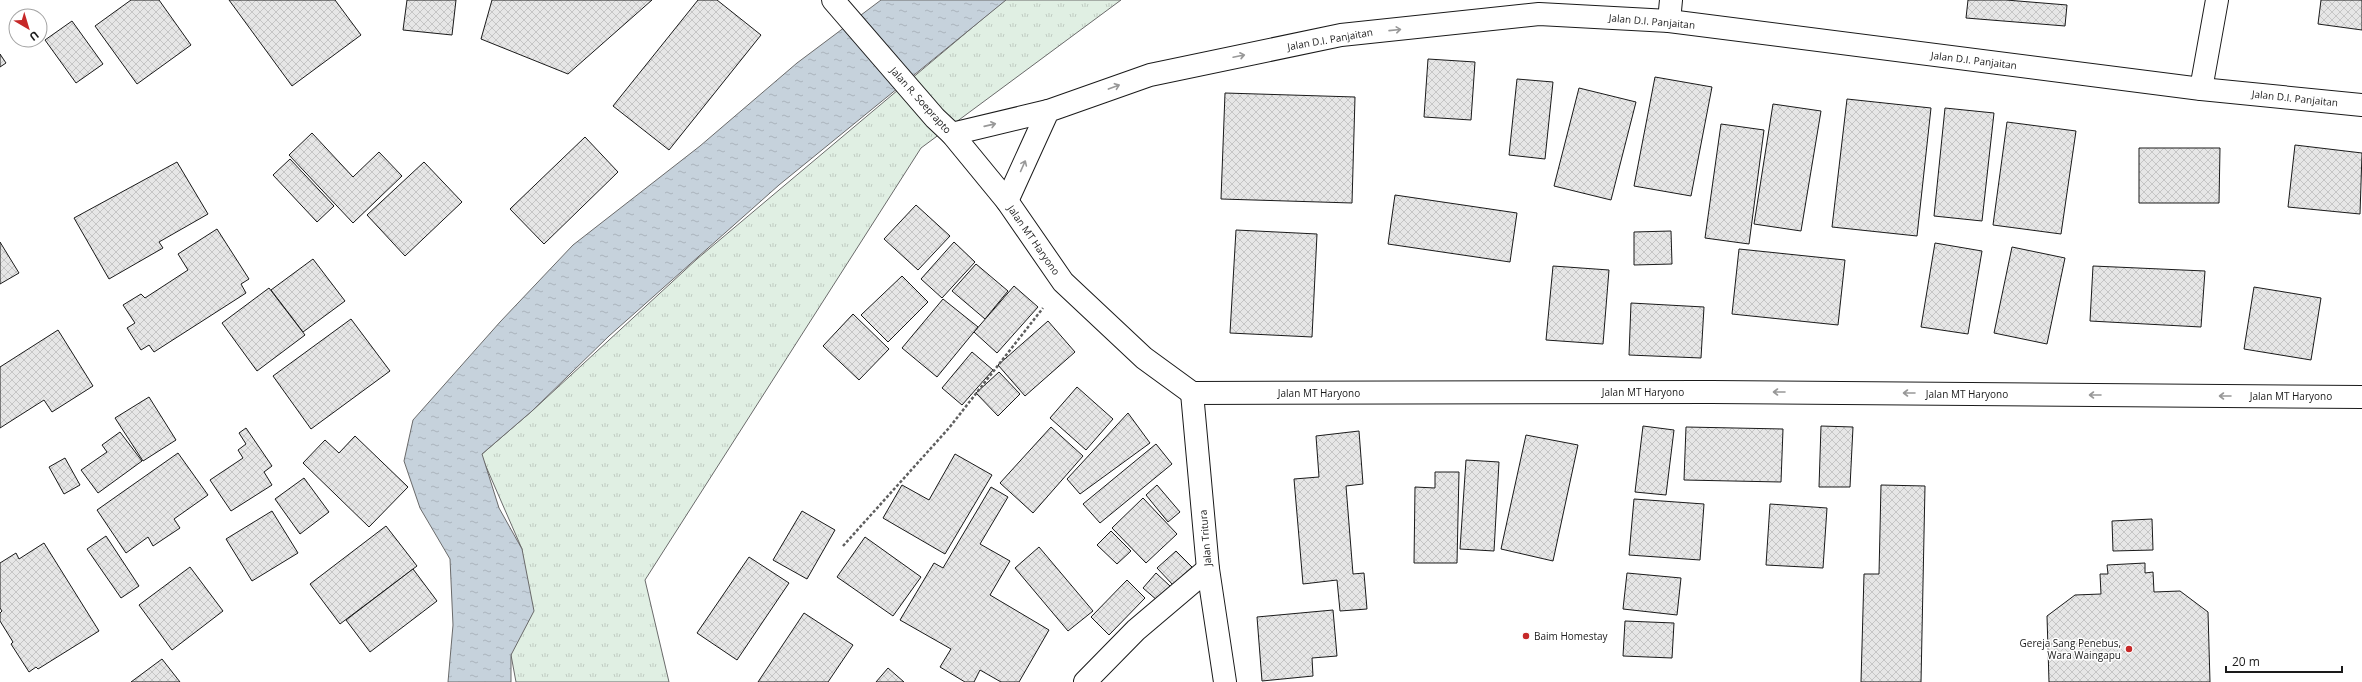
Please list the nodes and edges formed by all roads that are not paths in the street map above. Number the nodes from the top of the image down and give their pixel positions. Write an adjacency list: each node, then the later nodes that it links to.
1 (833, 0): 8 (main road, Jalan R. Soeprapto)
2 (1671, 0): 4 (main road)
3 (2217, 0): 5 (main road)
4 (1669, 21): 5 (main road, Jalan D.I. Panjaitan); 7 (main road, Jalan D.I. Panjaitan, one-way to 4)
5 (2201, 89): 6 (main road, Jalan D.I. Panjaitan)
6 (2362, 105)
7 (1048, 111): 8 (main road, Jalan D.I. Panjaitan, one-way to 7); 9 (main road, one-way to 7)
8 (952, 134): 9 (main road, Jalan R. Soeprapto)
9 (1007, 202): 10 (main road, Jalan MT Haryono)
10 (1192, 393): 11 (main road, Jalan MT Haryono, one-way to 10); 12 (main road, Jalan Tritura)
11 (2362, 397)
12 (1208, 569): 13 (main road); 14 (main road, Jalan Tritura)
13 (1085, 682)
14 (1225, 682)

